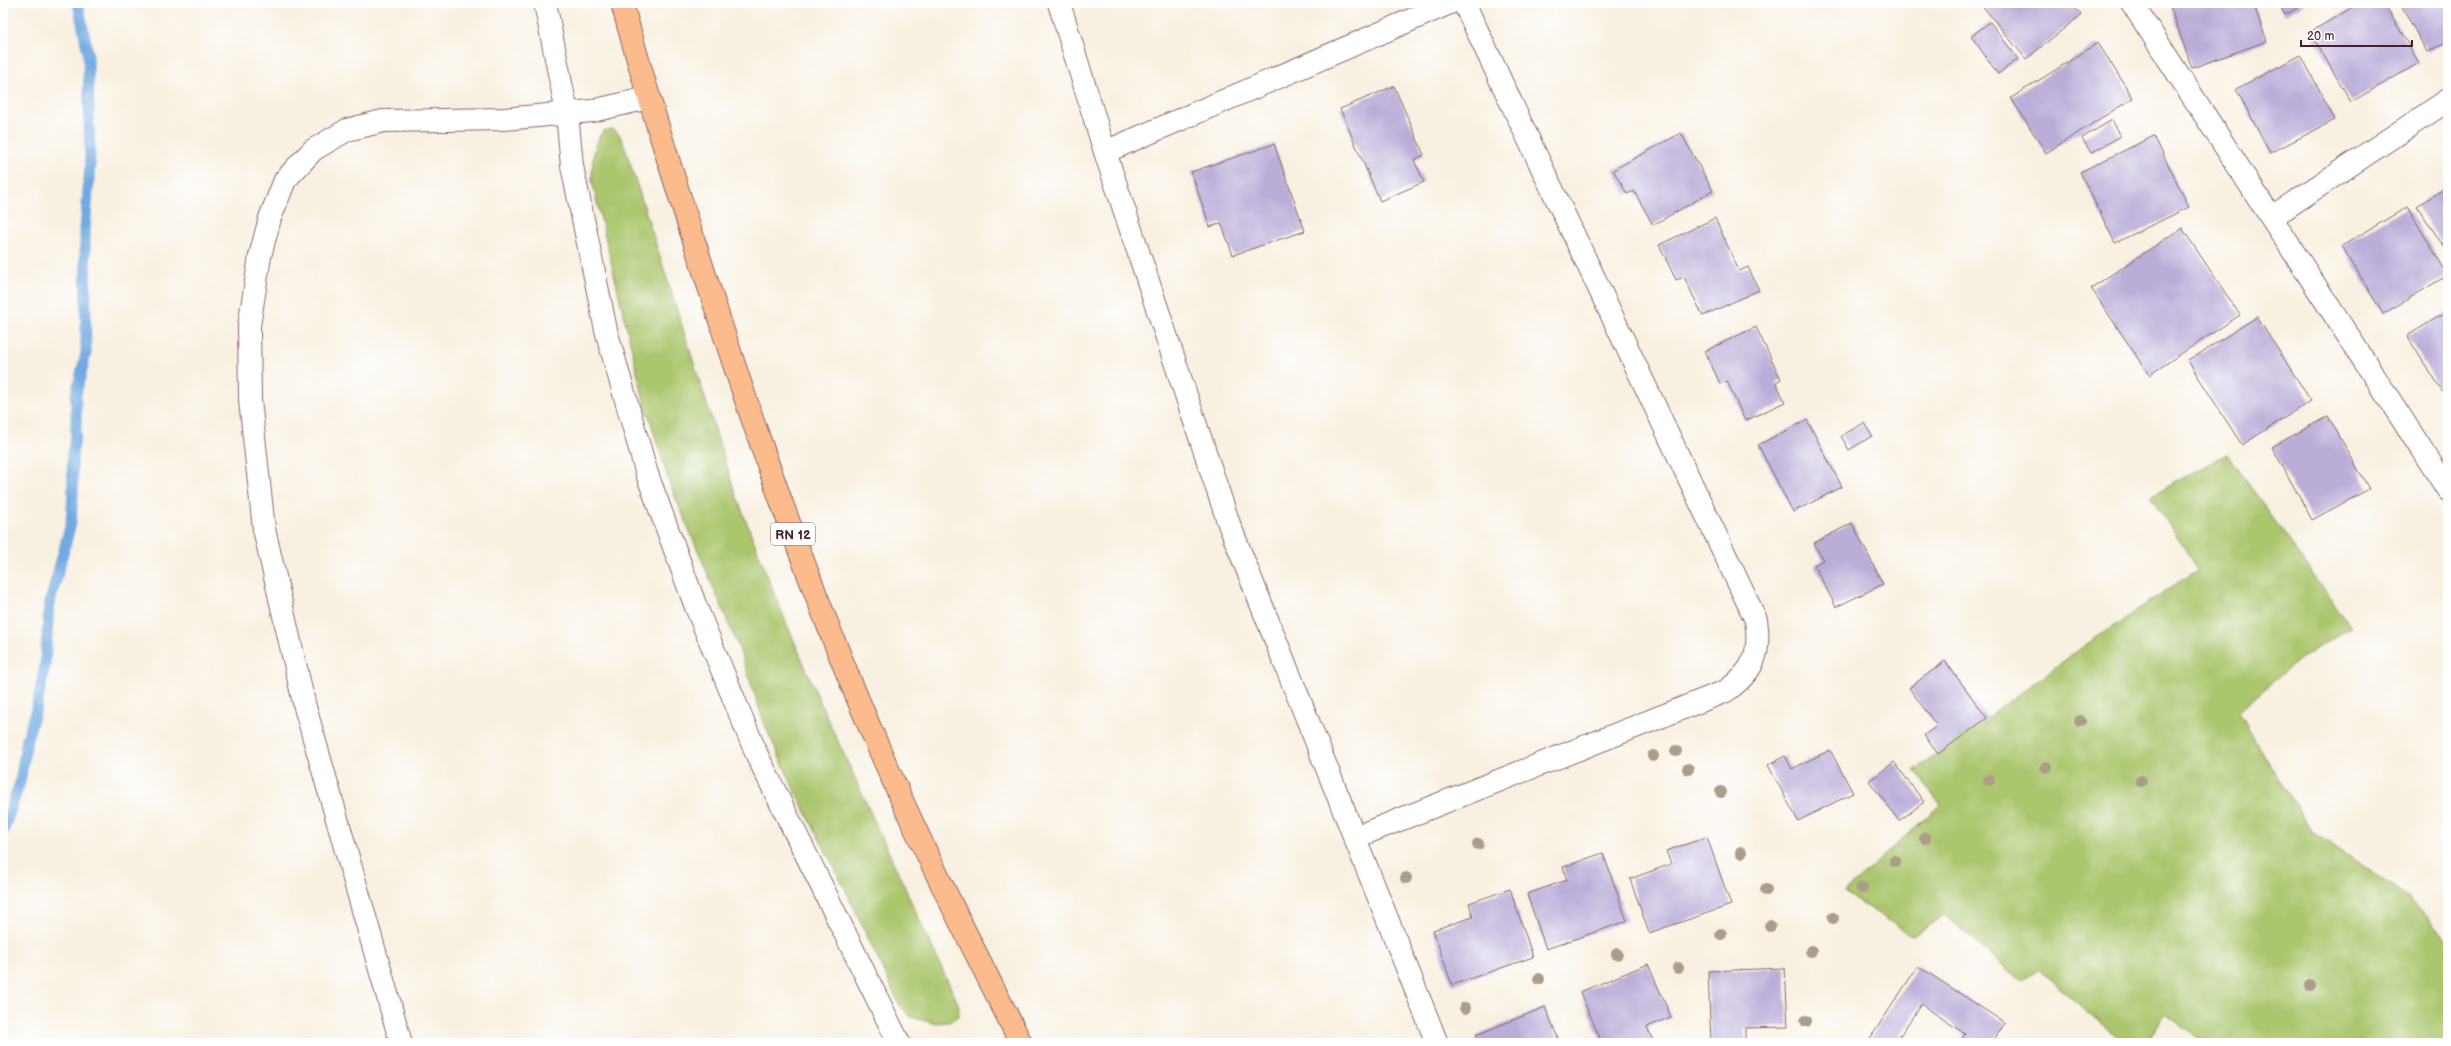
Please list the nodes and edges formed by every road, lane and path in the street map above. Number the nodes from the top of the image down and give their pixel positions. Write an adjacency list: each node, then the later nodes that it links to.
1 (545, 3): 9 (street)
2 (622, 3): 7 (main road, RN 12)
3 (1059, 3): 10 (street)
4 (1450, 3): 10 (street)
5 (1464, 3): 13 (street)
6 (2132, 3): 11 (street)
7 (648, 98): 9 (street); 16 (main road, RN 12)
8 (2448, 100): 11 (street)
9 (567, 113): 14 (street); 15 (street)
10 (1104, 152): 13 (street)
11 (2272, 217): 12 (street)
12 (2448, 490)
13 (1356, 837): 17 (street)
14 (401, 1043)
15 (899, 1043)
16 (1021, 1043)
17 (1437, 1043)

